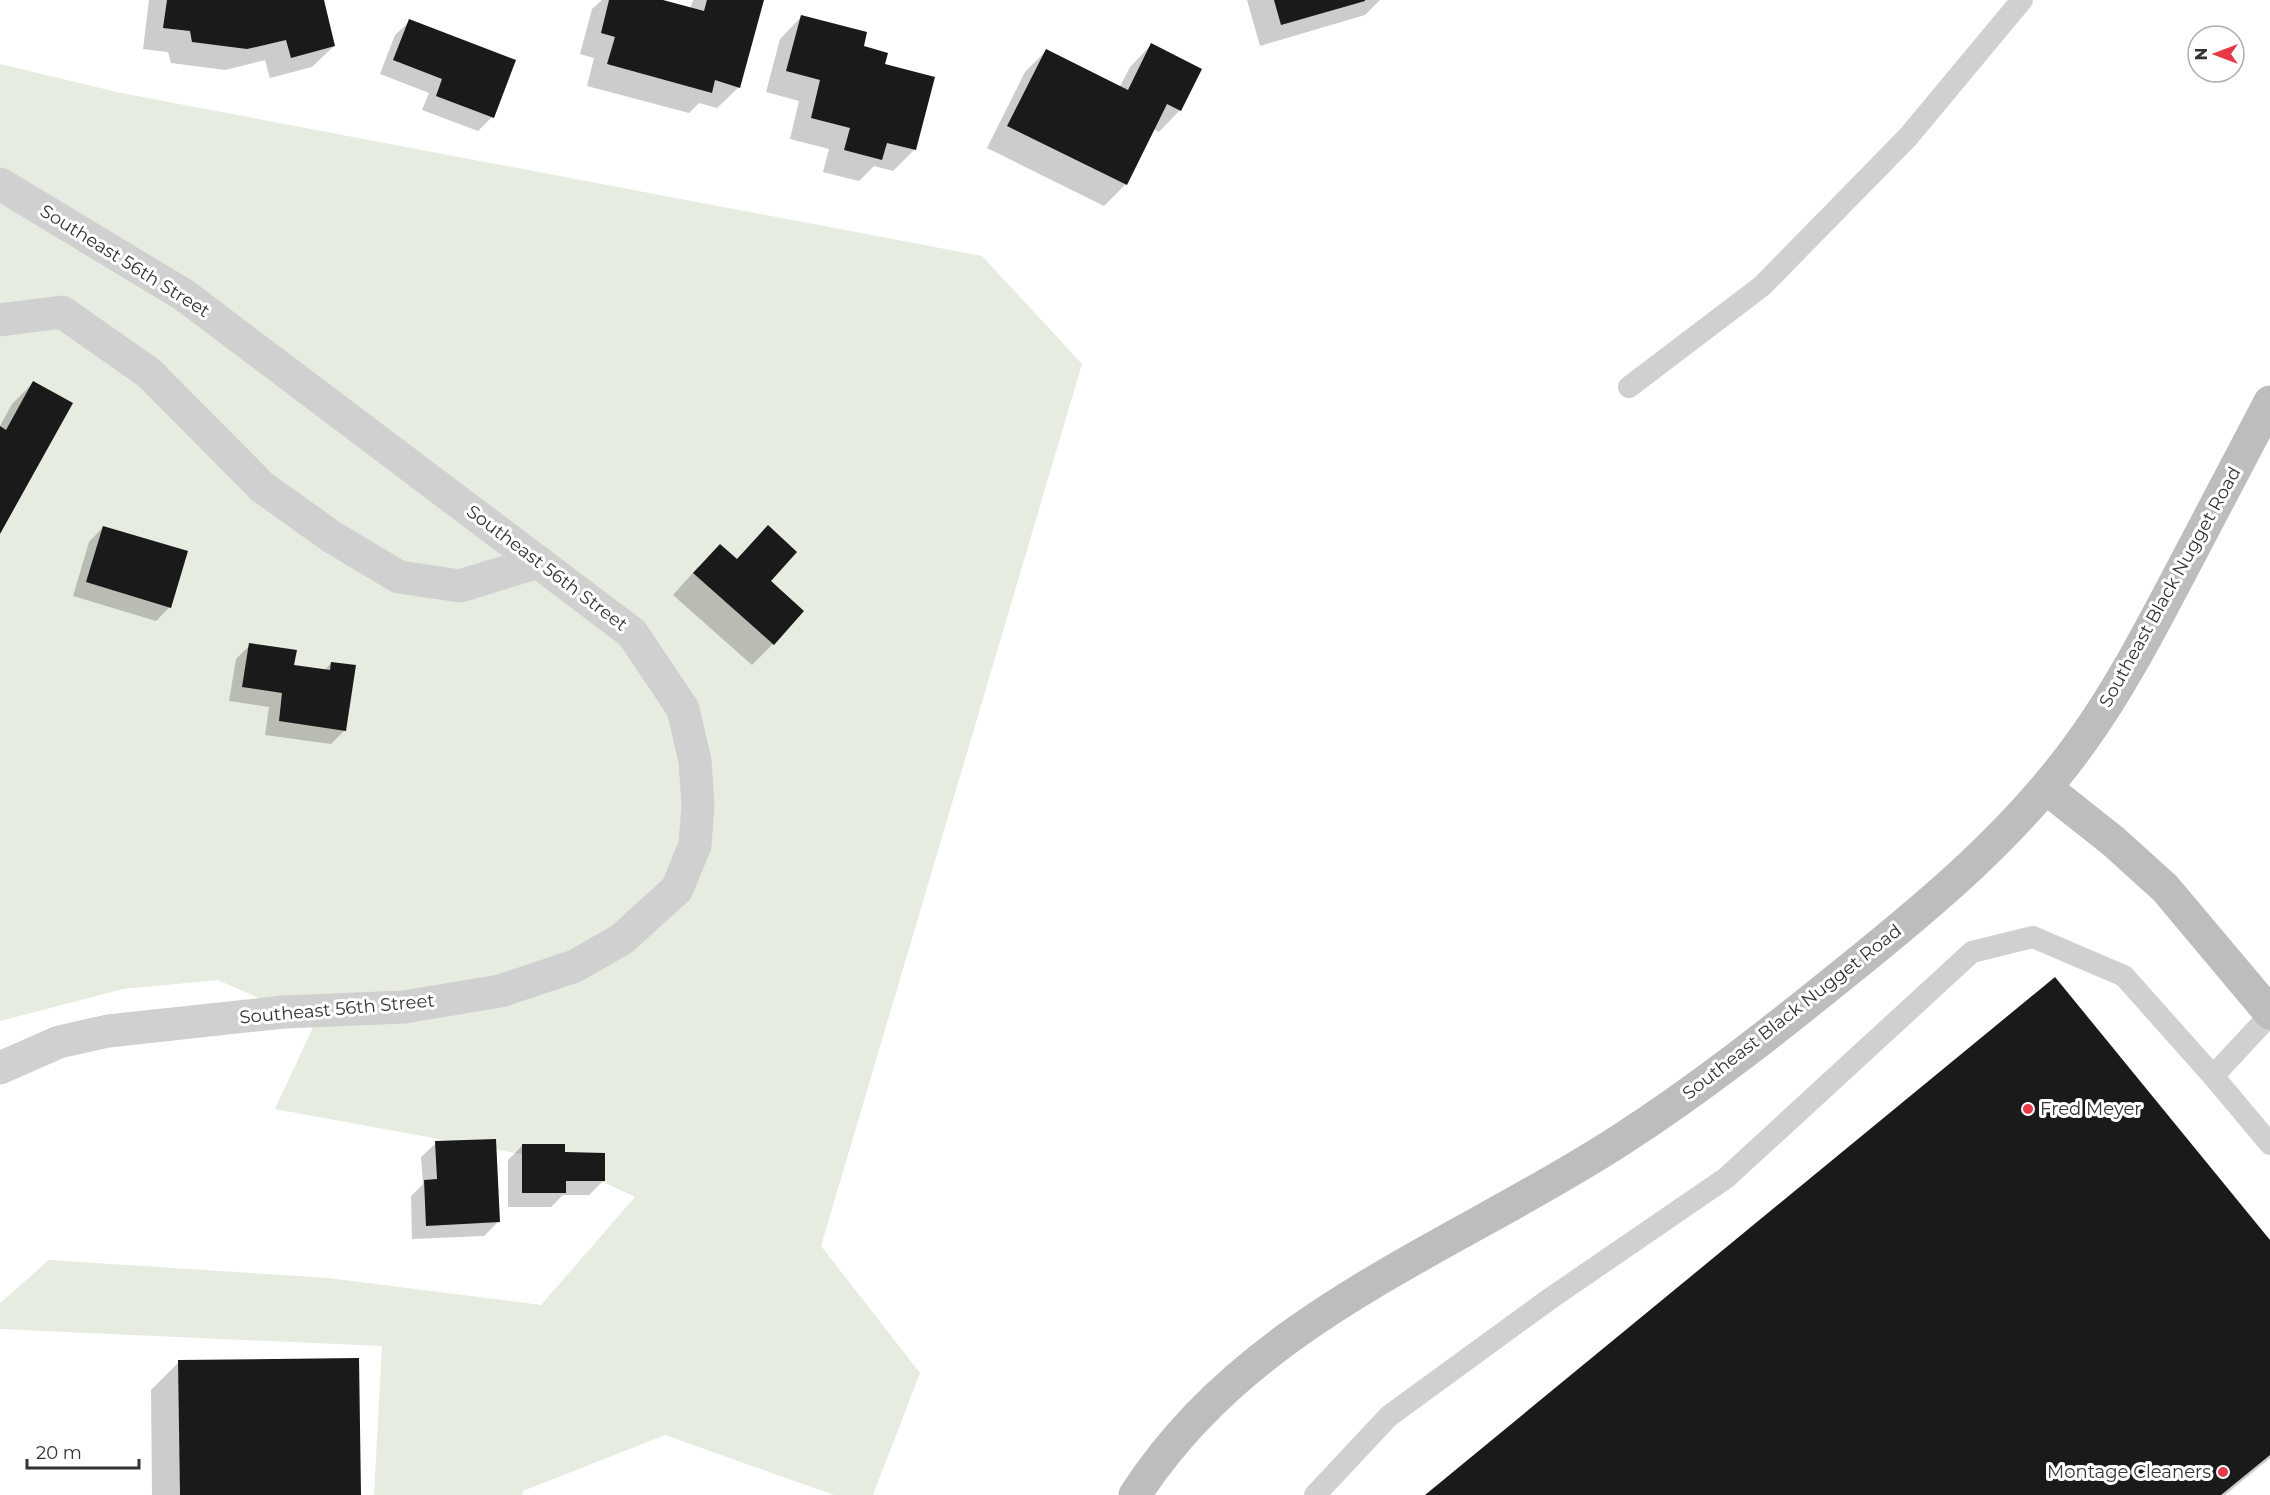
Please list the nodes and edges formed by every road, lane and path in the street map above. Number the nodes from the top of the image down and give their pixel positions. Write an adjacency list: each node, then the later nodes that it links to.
1 (2022, 0): 4 (lane)
2 (0, 184): 6 (street, Southeast 56th Street)
3 (0, 320): 6 (street)
4 (1629, 387)
5 (2270, 402): 7 (street, Southeast Black Nugget Road)
6 (538, 562): 9 (street, Southeast 56th Street)
7 (2046, 788): 8 (street); 12 (street, Southeast Black Nugget Road)
8 (2270, 1014): 10 (lane)
9 (0, 1068)
10 (2213, 1076): 11 (lane); 13 (lane)
11 (2270, 1144)
12 (1135, 1495)
13 (1315, 1495)

